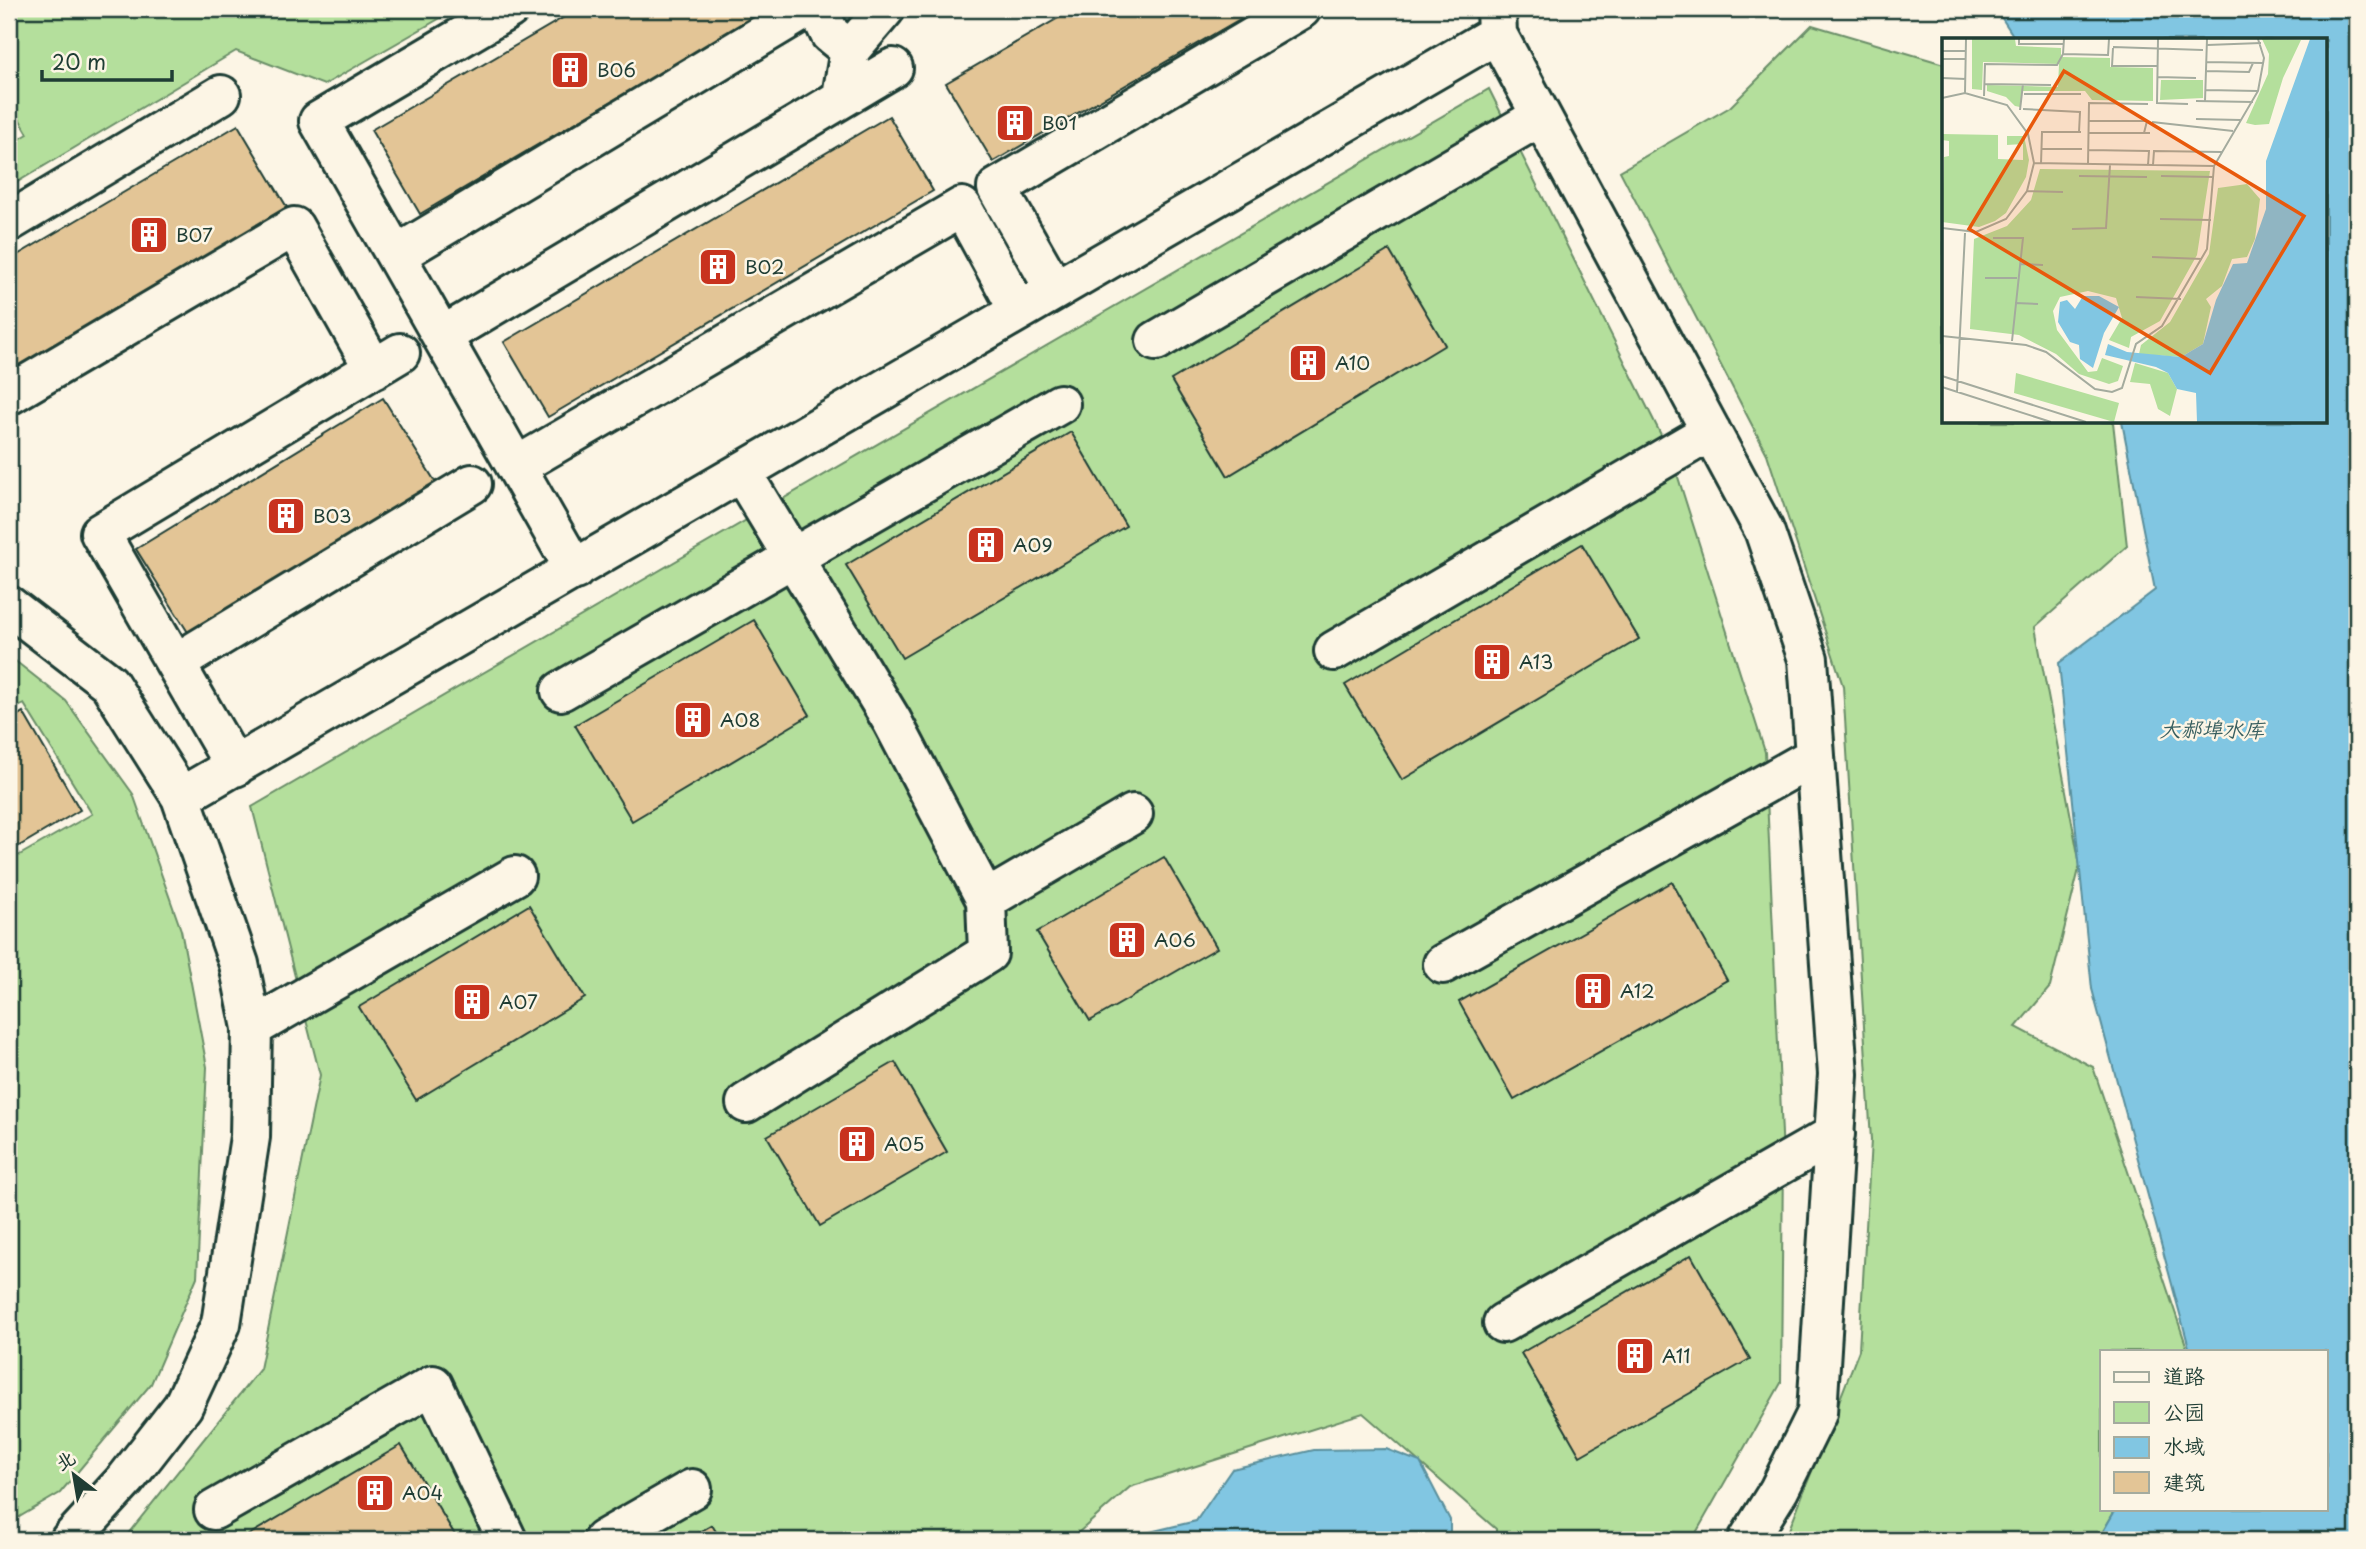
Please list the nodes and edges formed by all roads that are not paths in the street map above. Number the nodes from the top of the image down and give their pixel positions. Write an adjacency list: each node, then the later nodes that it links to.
1 (509, 9): 13 (street)
2 (806, 9): 13 (street)
3 (818, 9): 7 (street)
4 (885, 9): 7 (street)
5 (1301, 9): 14 (street)
6 (1496, 21): 11 (street); 14 (street)
7 (850, 50): 10 (street)
8 (893, 68): 10 (street)
9 (221, 95): 12 (street)
10 (842, 96): 16 (street)
11 (1541, 116): 17 (street); 20 (street)
12 (9, 222)
13 (396, 255): 16 (street)
14 (1055, 290): 15 (street)
15 (1019, 312): 21 (street); 22 (street)
16 (444, 335): 21 (street)
17 (1156, 341)
18 (9, 395): 28 (street)
19 (1060, 404): 24 (street)
20 (1711, 431): 27 (street); 30 (street)
21 (517, 466): 25 (street)
22 (742, 473): 24 (street); 25 (street)
23 (472, 484): 28 (street)
24 (793, 556): 29 (street); 35 (street)
25 (575, 570): 31 (street)
26 (10, 608): 32 (street)
27 (1334, 651)
28 (176, 663): 31 (street)
29 (561, 691)
30 (1815, 756): 36 (street); 39 (street)
31 (235, 767): 32 (street)
32 (181, 797): 37 (street)
33 (1133, 814): 35 (street)
34 (514, 876): 37 (street)
35 (986, 901): 38 (street)
36 (1443, 964)
37 (252, 1028): 43 (street)
38 (746, 1103)
39 (1835, 1134): 40 (street); 46 (street)
40 (1503, 1323)
41 (692, 1489): 45 (street)
42 (214, 1510): 44 (street)
43 (70, 1540)
44 (507, 1540)
45 (603, 1540)
46 (1748, 1540)

